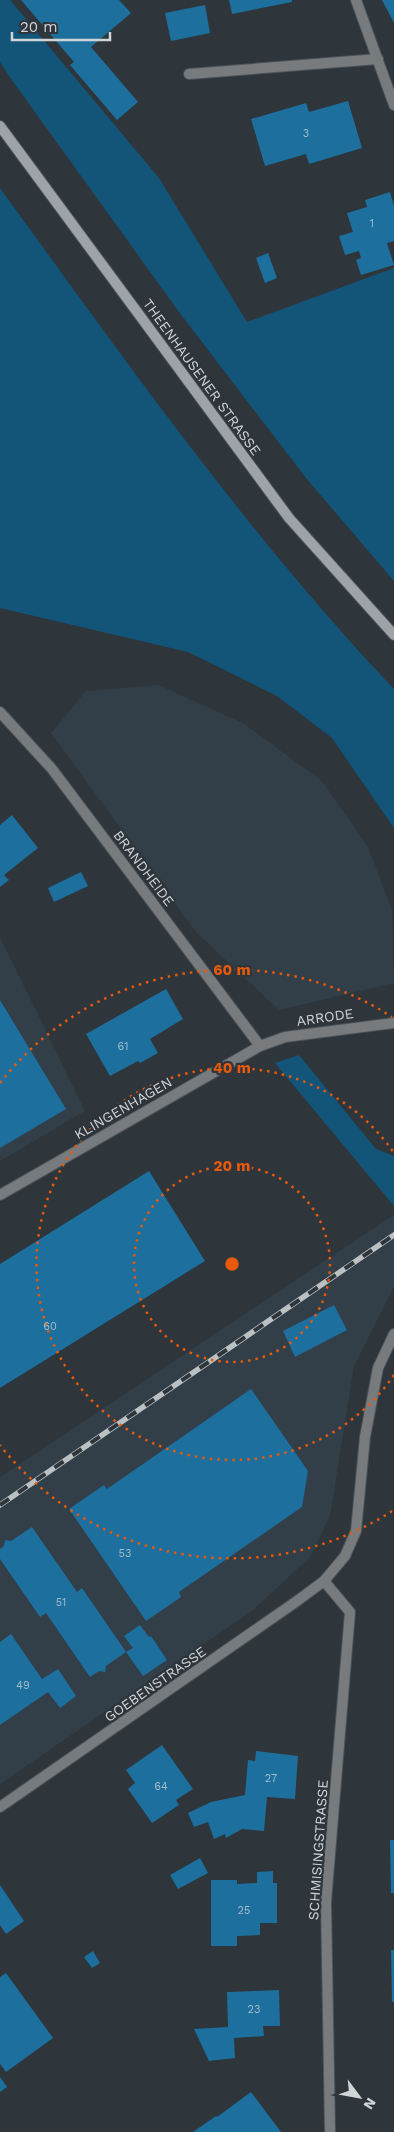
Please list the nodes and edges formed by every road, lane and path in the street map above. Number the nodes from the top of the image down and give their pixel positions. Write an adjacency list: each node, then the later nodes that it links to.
1 (356, 0): 2 (street)
2 (378, 59): 3 (street); 4 (street)
3 (188, 74)
4 (394, 105)
5 (0, 126): 6 (main road, THEENHAUSENER STRASSE)
6 (394, 635)
7 (0, 712): 9 (street, BRANDHEIDE)
8 (394, 1023): 9 (street, ARRODE)
9 (260, 1046): 10 (street, KLINGENHAGEN)
10 (0, 1195)
11 (394, 1334): 12 (street, GOEBENSTRASSE)
12 (324, 1581): 13 (street, GOEBENSTRASSE); 14 (street, SCHMISINGSTRASSE)
13 (0, 1807)
14 (330, 2132)

